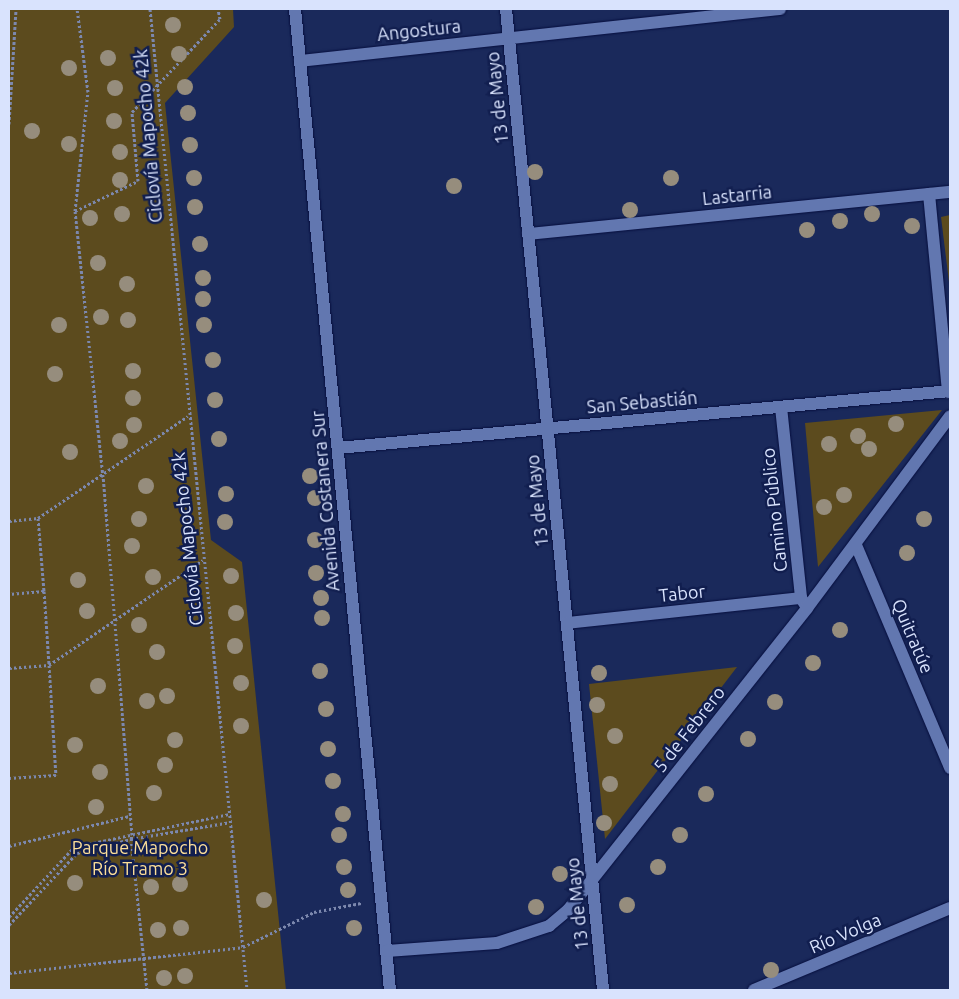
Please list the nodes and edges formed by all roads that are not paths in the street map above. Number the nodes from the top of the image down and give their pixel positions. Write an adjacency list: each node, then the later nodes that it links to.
1 (295, 9): 6 (street, Avenida Costanera Sur)
2 (506, 9): 5 (street, 13 de Mayo)
3 (780, 9): 4 (street, Angostura)
4 (703, 13): 5 (street, Angostura)
5 (509, 37): 6 (street, Angostura); 9 (street, 13 de Mayo)
6 (300, 61): 14 (street, Avenida Costanera Sur)
7 (950, 192): 8 (street, Lastarria)
8 (929, 194): 9 (street, Lastarria); 10 (street)
9 (528, 234): 13 (street, 13 de Mayo)
10 (949, 392): 11 (street, San Sebastián)
11 (781, 407): 13 (street, San Sebastián); 16 (street, Camino Público)
12 (950, 416): 15 (street, 5 de Febrero)
13 (548, 428): 14 (street, San Sebastián); 17 (street, 13 de Mayo)
14 (338, 448): 21 (street, Avenida Costanera Sur)
15 (856, 545): 16 (street, 5 de Febrero); 18 (street, Quitratúe)
16 (804, 603): 17 (street, Tabor); 19 (street, 5 de Febrero)
17 (567, 623): 19 (street, 13 de Mayo)
18 (950, 768)
19 (592, 880): 21 (street, 5 de Febrero); 23 (street, 13 de Mayo)
20 (950, 908): 24 (street, Río Volga)
21 (387, 951): 22 (street, Avenida Costanera Sur)
22 (390, 990)
23 (604, 990)
24 (754, 990)

